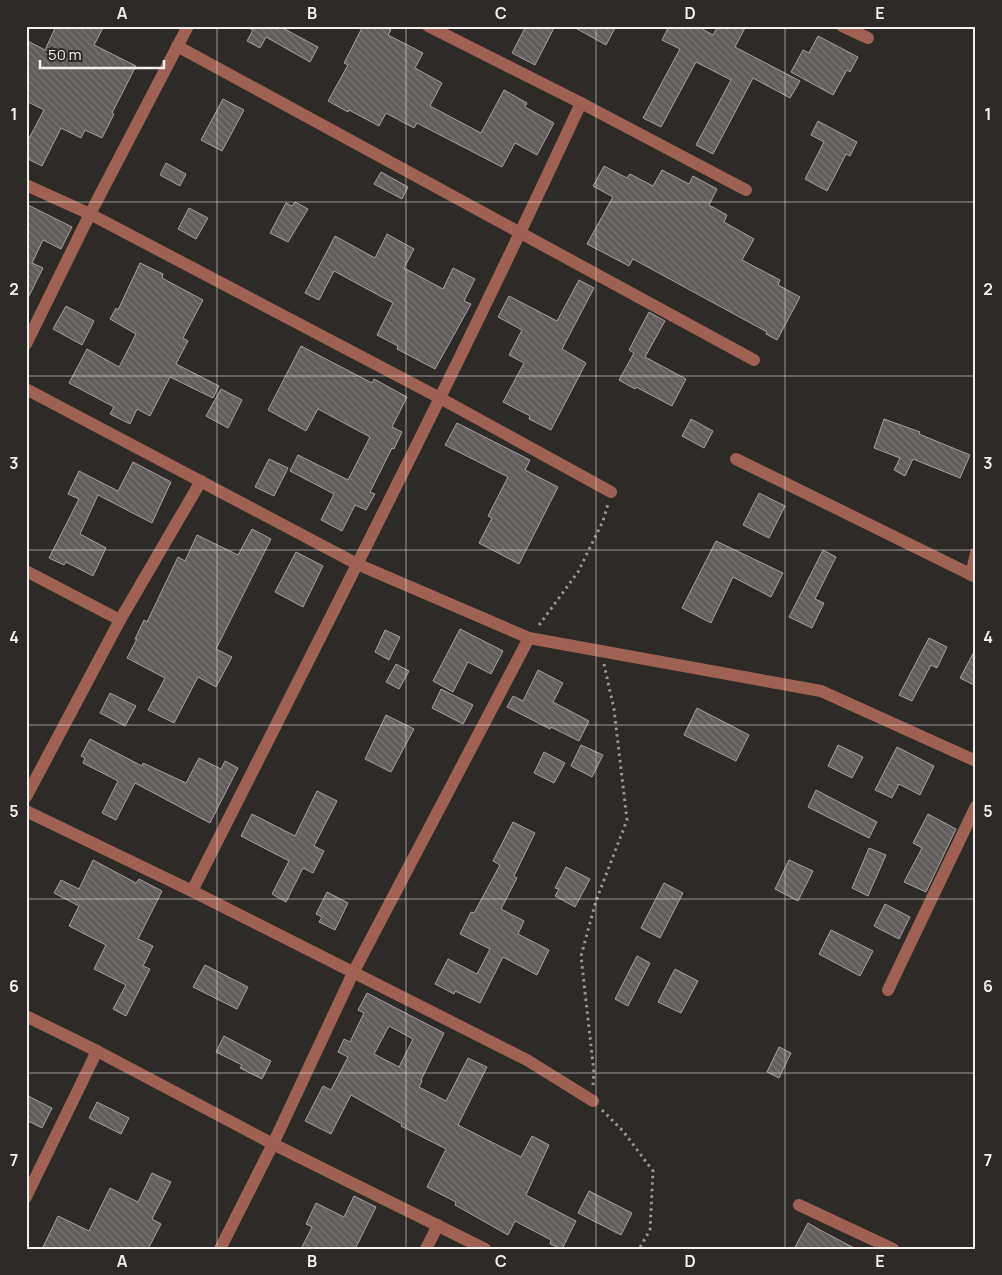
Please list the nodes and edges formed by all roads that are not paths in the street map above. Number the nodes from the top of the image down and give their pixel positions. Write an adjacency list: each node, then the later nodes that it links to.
1 (188, 26): 5 (street)
2 (428, 26): 6 (street)
3 (842, 26): 4 (street)
4 (868, 38)
5 (177, 46): 9 (street); 10 (street)
6 (581, 103): 8 (street); 10 (street)
7 (26, 185): 9 (street)
8 (746, 190)
9 (90, 214): 11 (street); 14 (street)
10 (521, 232): 12 (street); 14 (street)
11 (26, 344)
12 (754, 360)
13 (26, 389): 16 (street)
14 (440, 398): 17 (street); 19 (street)
15 (736, 459): 21 (street)
16 (201, 482): 19 (street); 22 (street)
17 (611, 492)
18 (976, 553): 21 (street)
19 (357, 564): 23 (street); 28 (street)
20 (26, 572): 22 (street)
21 (974, 576)
22 (120, 620): 25 (street)
23 (529, 638): 24 (street); 29 (street)
24 (976, 761)
25 (26, 797)
26 (976, 806): 30 (street)
27 (26, 811): 28 (street)
28 (192, 891): 29 (street)
29 (353, 973): 33 (street); 34 (street)
30 (888, 990)
31 (26, 1016): 32 (street)
32 (97, 1051): 34 (street); 35 (street)
33 (593, 1101)
34 (273, 1144): 37 (street); 38 (street)
35 (26, 1197)
36 (799, 1204): 41 (street)
37 (438, 1225): 39 (street); 40 (street)
38 (220, 1249)
39 (426, 1249)
40 (485, 1249)
41 (893, 1249)

